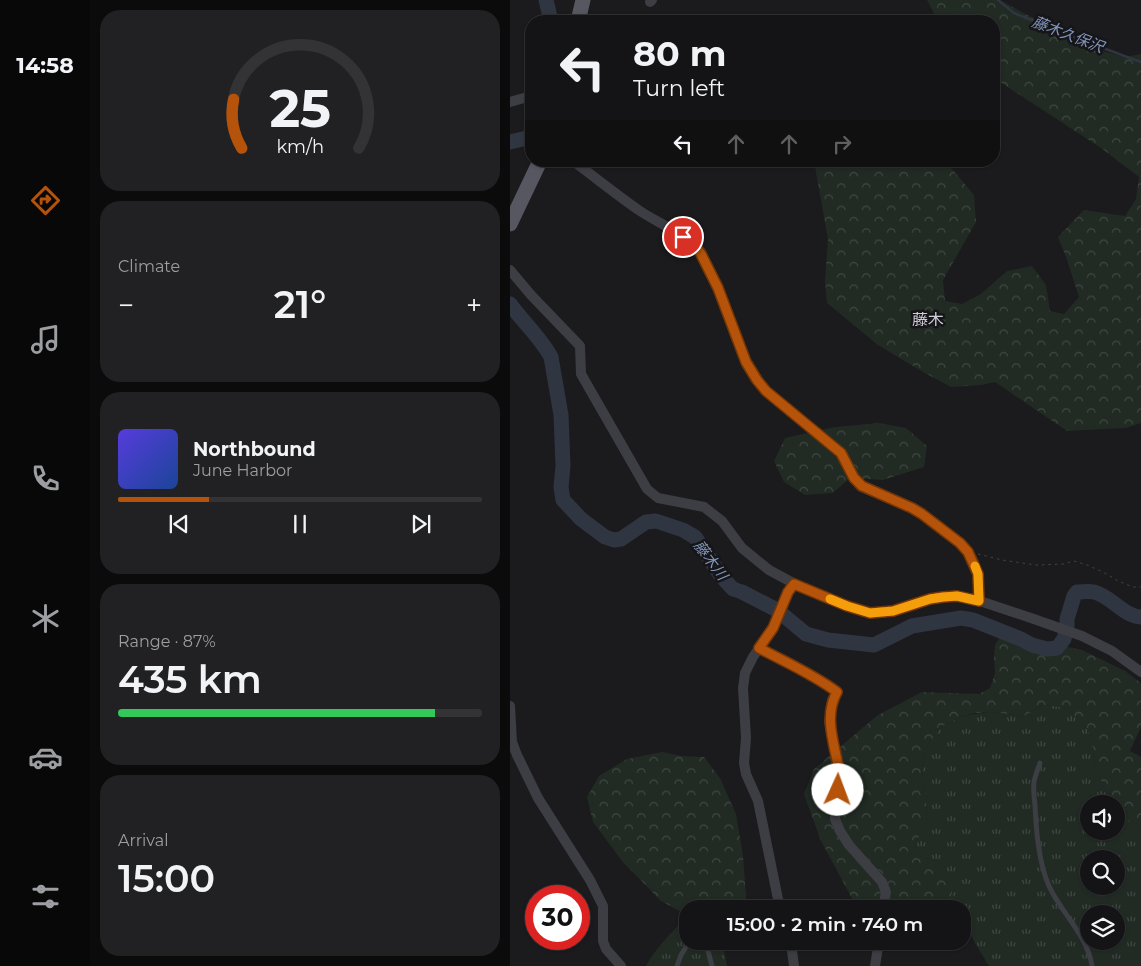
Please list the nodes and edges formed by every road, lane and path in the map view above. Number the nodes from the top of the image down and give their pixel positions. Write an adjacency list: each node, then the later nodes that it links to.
1 (583, 0): 2 (main road)
2 (579, 15)
3 (525, 98): 4 (street)
4 (510, 102)
5 (537, 167): 7 (main road)
6 (581, 167): 9 (street)
7 (510, 224)
8 (510, 270): 10 (street)
9 (970, 556): 11 (path); 12 (street)
10 (794, 584): 12 (street); 13 (street)
11 (1141, 587)
12 (979, 601): 14 (street)
13 (759, 648): 17 (street); 18 (street)
14 (1141, 672)
15 (510, 706): 23 (street)
16 (1040, 763): 28 (lane)
17 (777, 900)
18 (885, 900)
19 (685, 950): 24 (lane)
20 (708, 950): 25 (lane)
21 (792, 950): 26 (street)
22 (877, 950): 27 (street)
23 (622, 966)
24 (677, 966)
25 (712, 966)
26 (794, 966)
27 (874, 966)
28 (1092, 966)

